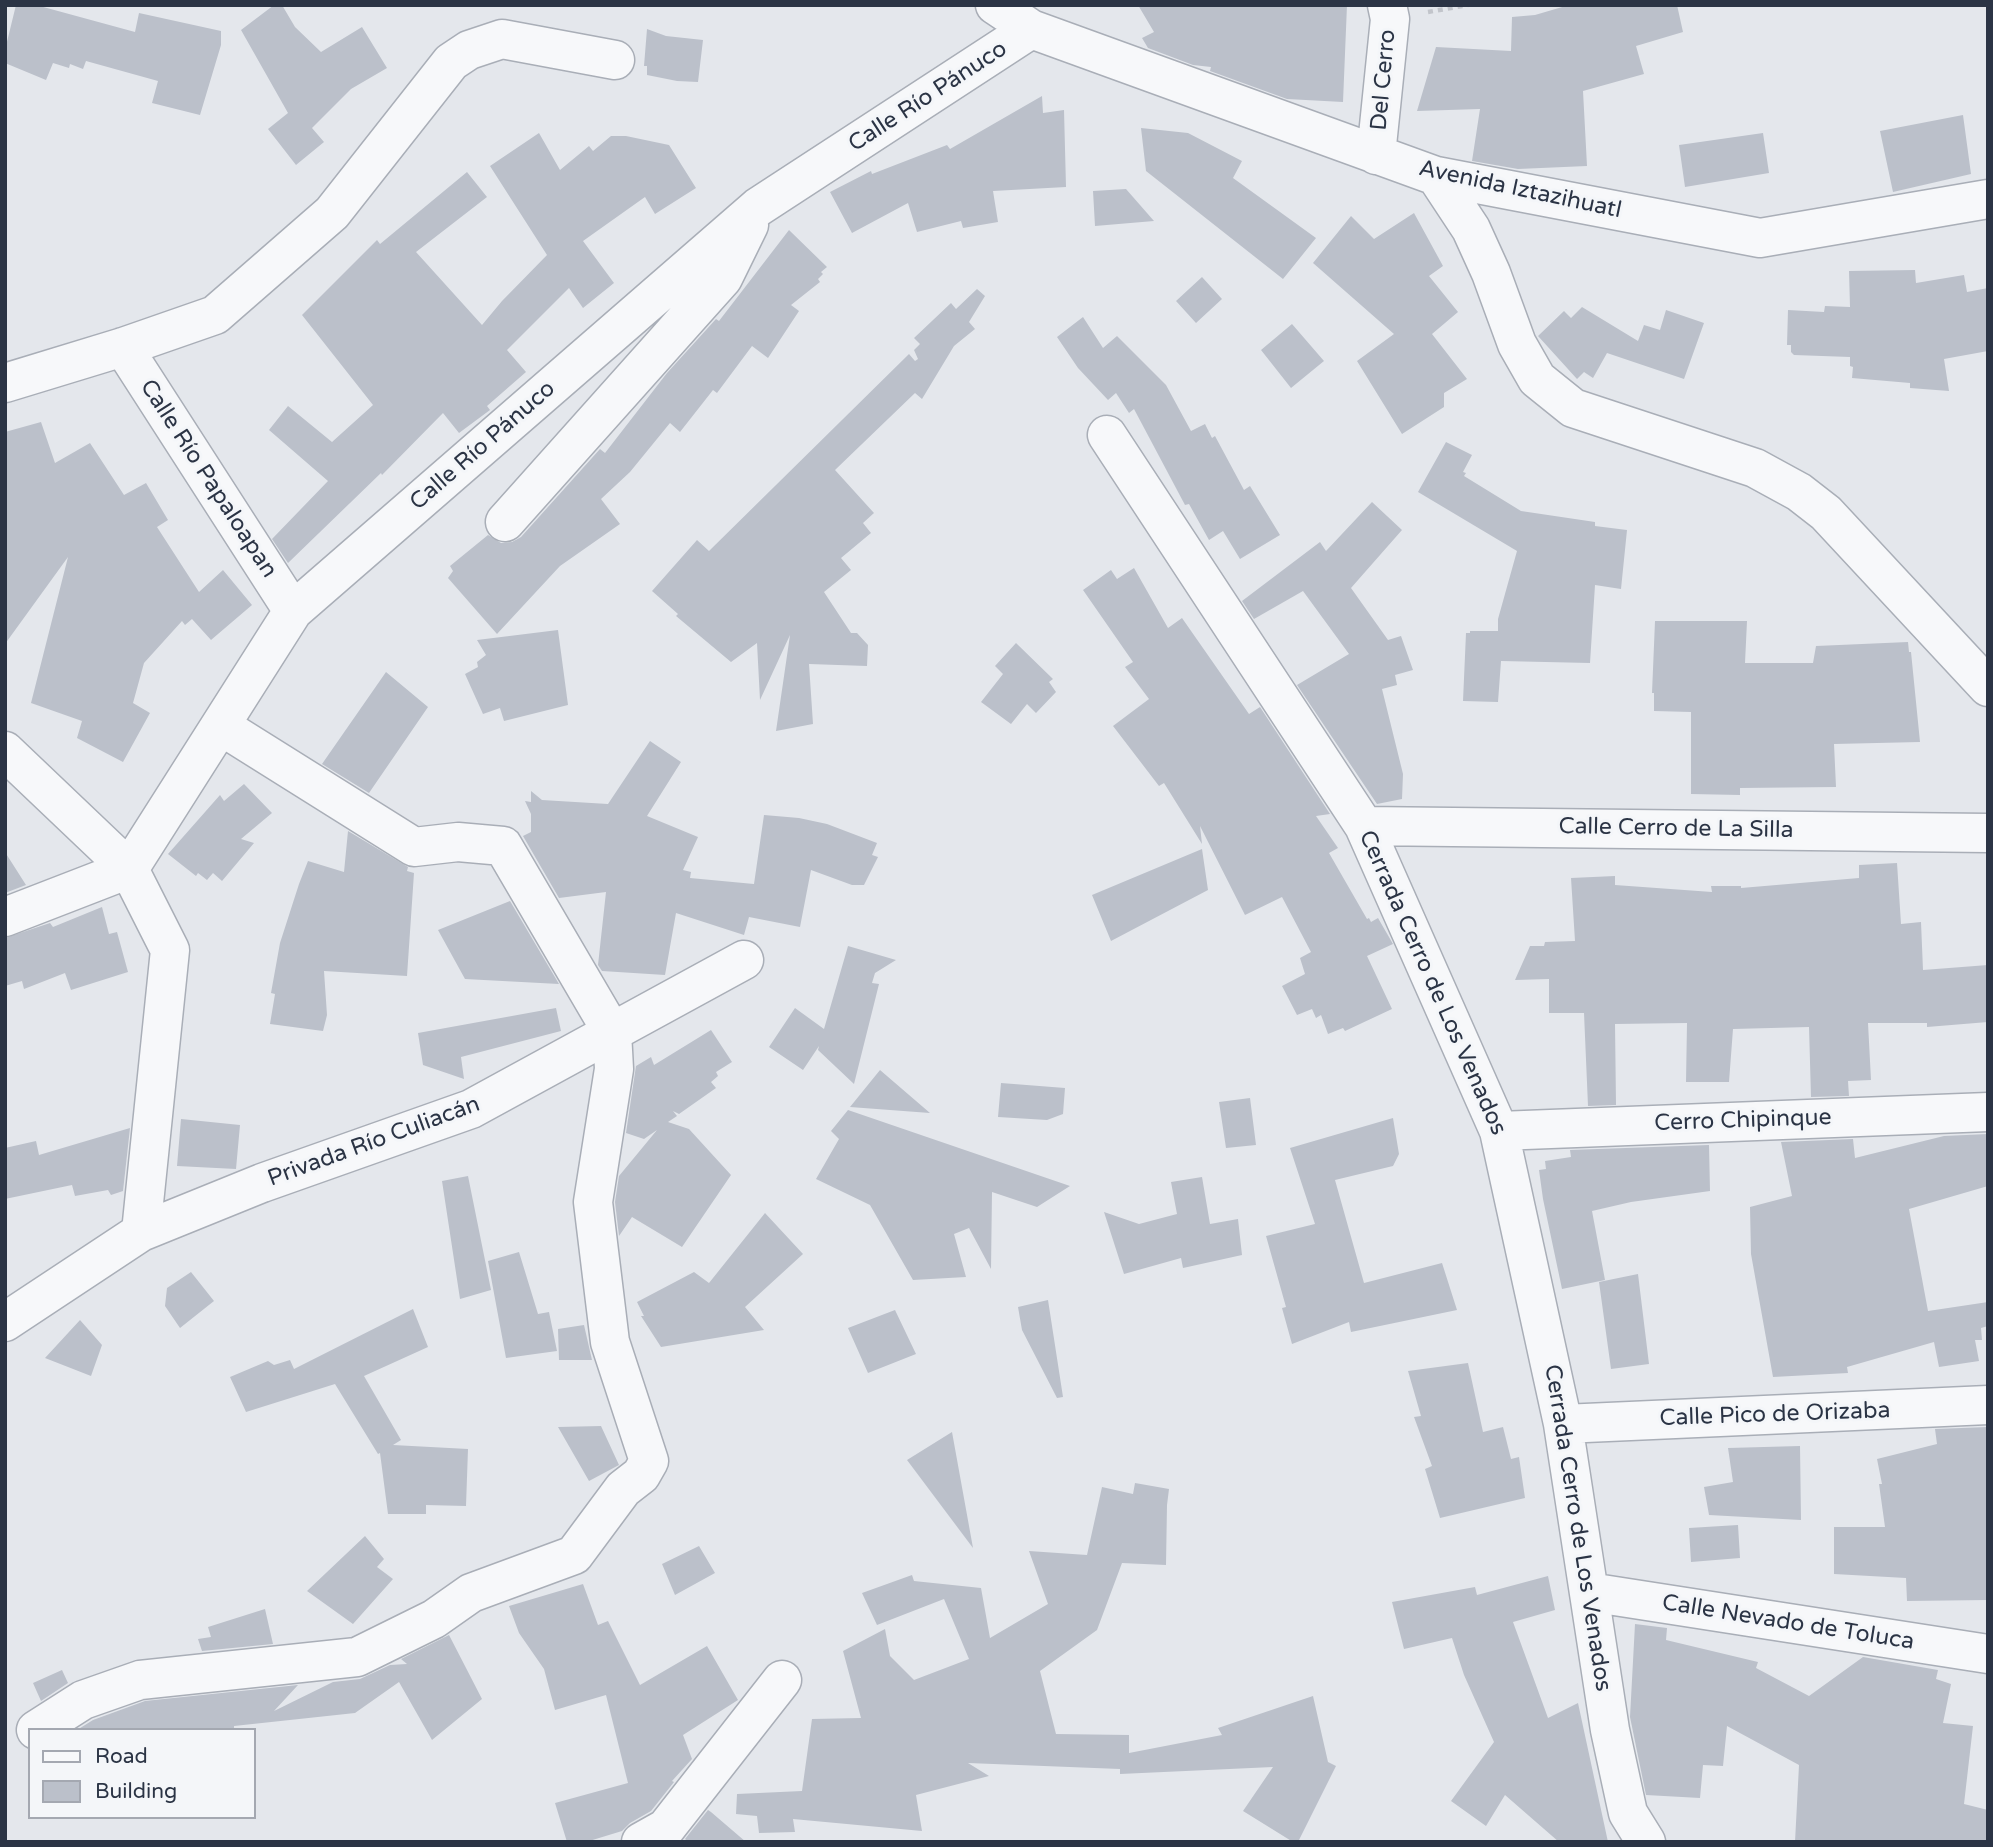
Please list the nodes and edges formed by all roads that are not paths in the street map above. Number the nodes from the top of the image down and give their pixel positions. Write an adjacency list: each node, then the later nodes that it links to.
1 (995, 5): 3 (street, Avenida Iztazihuatl)
2 (1387, 5): 5 (street, Del Cerro)
3 (1031, 29): 5 (street, Avenida Iztazihuatl); 8 (street, Calle Río Pánuco)
4 (615, 60): 9 (street)
5 (1376, 155): 6 (street, Avenida Iztazihuatl)
6 (1436, 176): 7 (street, Avenida Iztazihuatl); 14 (street)
7 (1988, 199)
8 (758, 207): 12 (street); 13 (street, Calle Río Pánuco)
9 (123, 347): 10 (street); 13 (street, Calle Río Papaloapan)
10 (5, 383)
11 (1107, 435): 17 (street, Cerrada Cerro de Los Venados)
12 (505, 522)
13 (292, 611): 15 (street, Calle Río Pánuco)
14 (1988, 687)
15 (221, 726): 19 (street, Calle Río Pánuco); 22 (street)
16 (5, 751): 19 (street)
17 (1364, 826): 18 (street, Calle Cerro de La Silla); 24 (street, Cerrada Cerro de Los Venados)
18 (1988, 833)
19 (129, 869): 20 (street); 25 (street)
20 (5, 917)
21 (744, 960): 22 (street, Privada Río Culiacán)
22 (612, 1032): 25 (street, Privada Río Culiacán); 32 (street)
23 (1988, 1112): 24 (street, Cerro Chipinque)
24 (1499, 1131): 28 (street, Cerrada Cerro de Los Venados)
25 (141, 1232): 26 (street, Privada Río Culiacán)
26 (5, 1322)
27 (1988, 1405): 28 (street, Calle Pico de Orizaba)
28 (1563, 1424): 29 (street, Cerrada Cerro de Los Venados)
29 (1589, 1592): 30 (street, Calle Nevado de Toluca); 34 (street, Cerrada Cerro de Los Venados)
30 (1988, 1654)
31 (782, 1680): 33 (street)
32 (39, 1728)
33 (662, 1837)
34 (1646, 1842)

